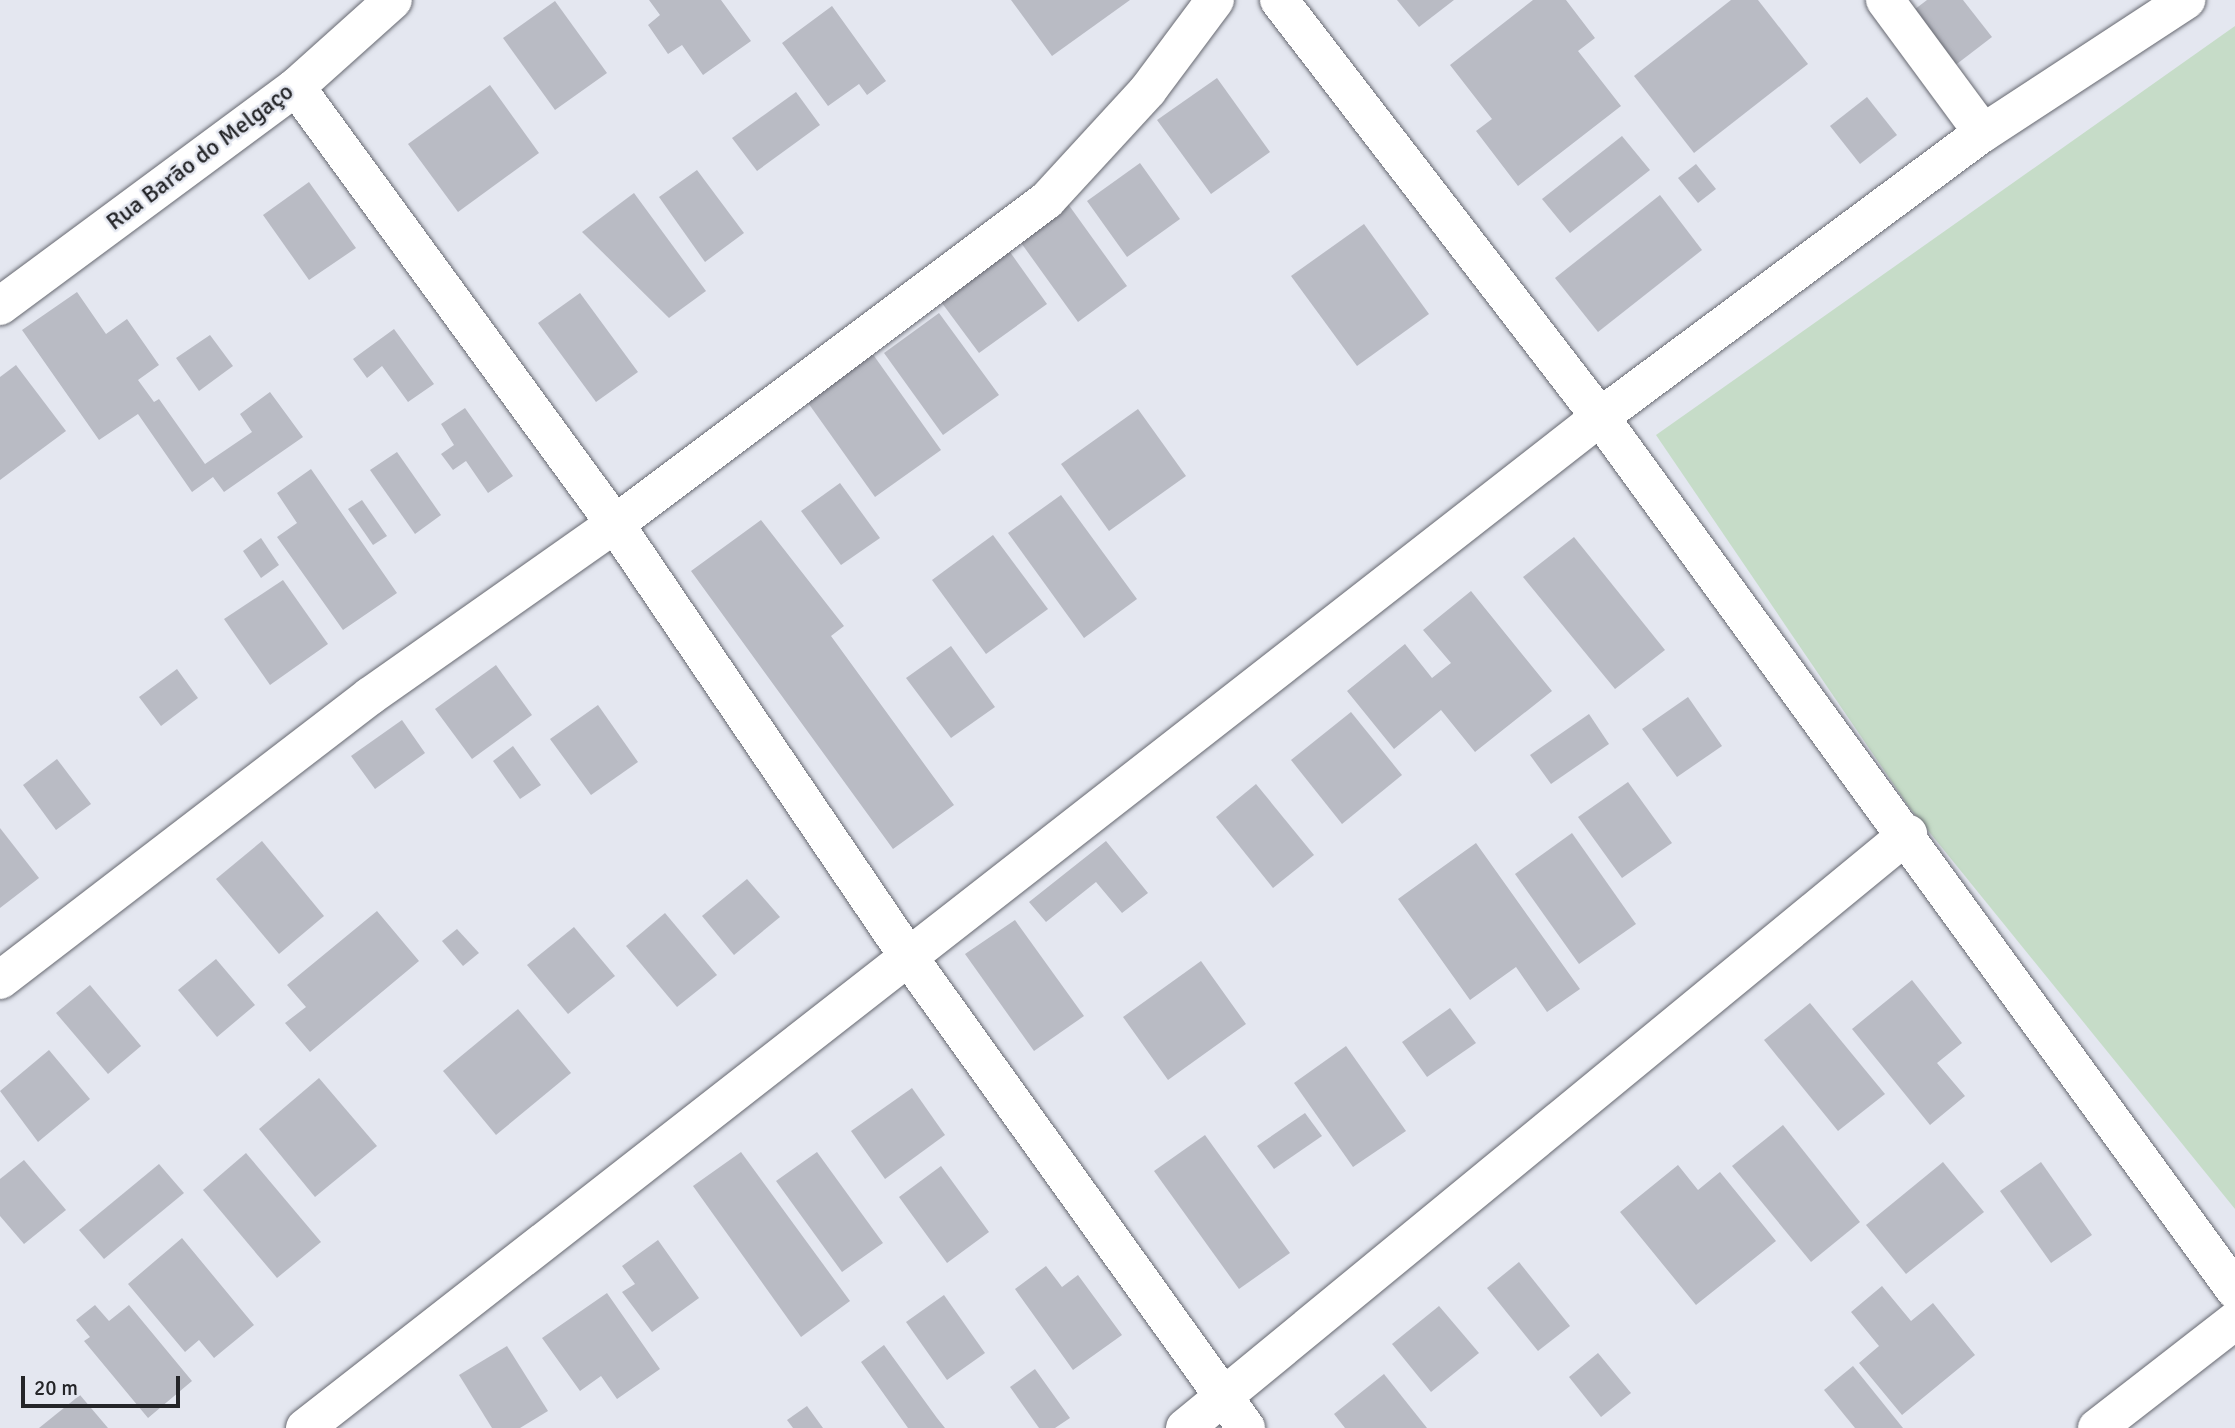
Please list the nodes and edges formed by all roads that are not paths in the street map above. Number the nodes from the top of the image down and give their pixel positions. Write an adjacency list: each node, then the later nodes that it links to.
1 (393, 0): 6 (street, Rua Barão do Melgaço)
2 (1215, 0): 10 (street)
3 (1279, 0): 9 (street)
4 (1885, 0): 7 (street)
5 (2186, 0): 7 (street)
6 (296, 87): 8 (street, Rua Barão do Melgaço); 10 (street)
7 (1983, 133): 9 (street)
8 (0, 306)
9 (1600, 416): 11 (street); 12 (street)
10 (615, 524): 12 (street); 13 (street)
11 (1908, 834): 14 (street); 16 (street)
12 (910, 959): 16 (street); 17 (street)
13 (0, 980)
14 (2235, 1290)
15 (2235, 1321): 19 (street)
16 (1236, 1413): 18 (street)
17 (305, 1428)
18 (1185, 1428)
19 (2097, 1428)

